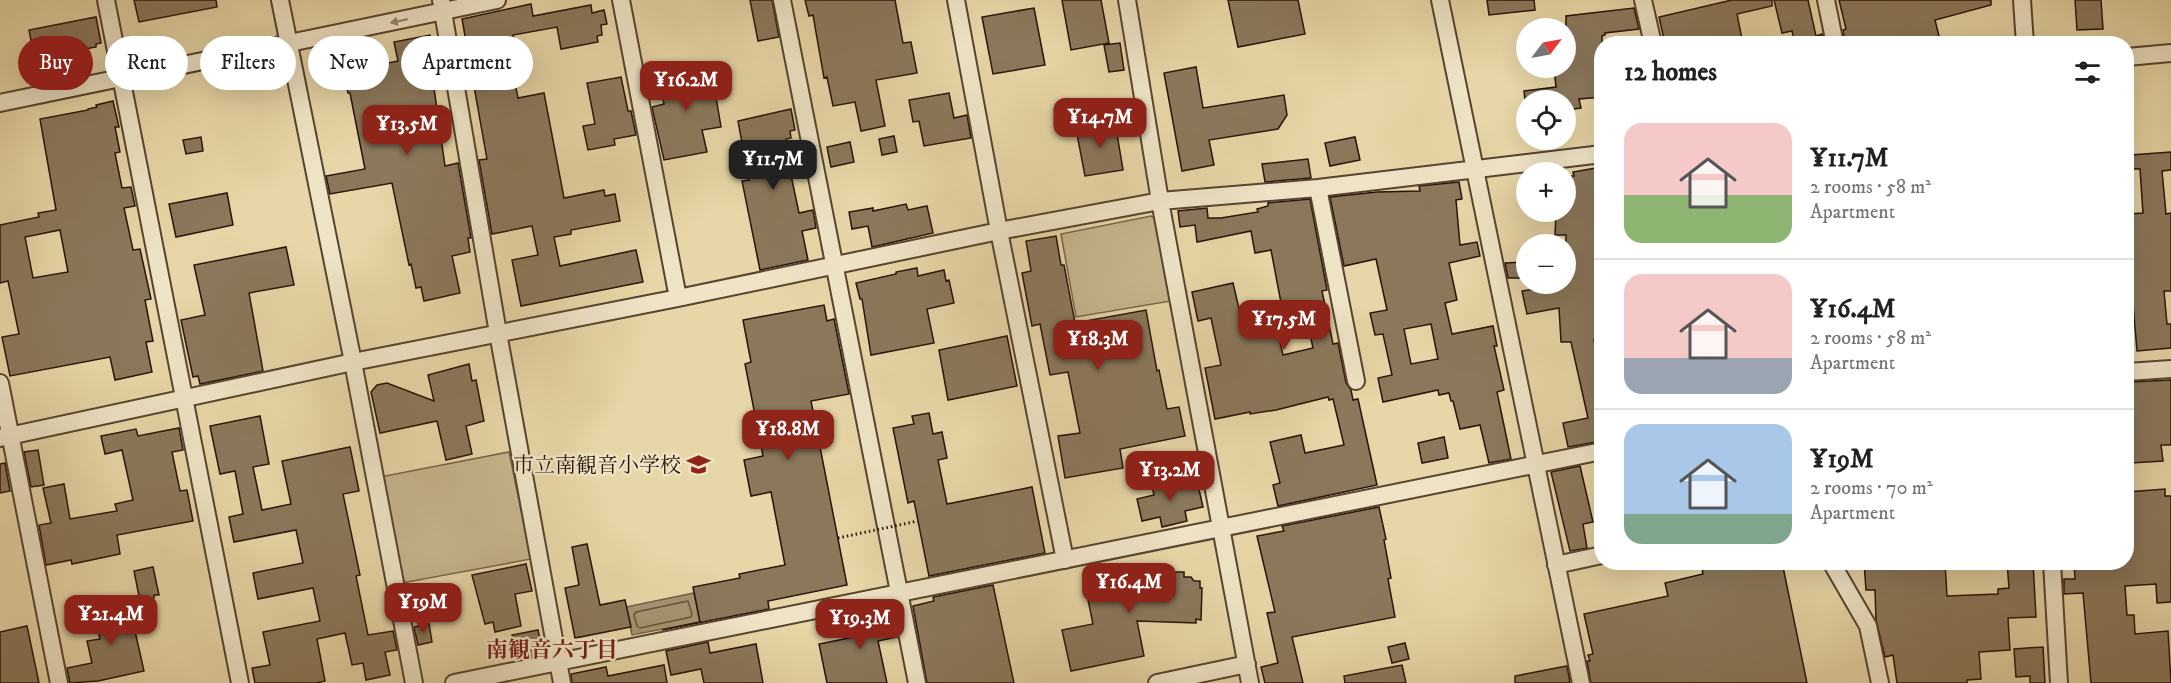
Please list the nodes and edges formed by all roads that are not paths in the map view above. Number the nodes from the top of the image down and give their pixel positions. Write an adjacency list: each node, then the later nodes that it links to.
1 (106, 0): 13 (street)
2 (280, 0): 14 (street)
3 (497, 0): 12 (street)
4 (621, 0): 31 (street)
5 (782, 0): 30 (street)
6 (956, 0): 29 (street)
7 (1127, 0): 28 (street)
8 (1440, 0): 26 (street)
9 (1643, 0): 15 (street)
10 (1826, 0): 16 (street)
11 (2022, 0): 17 (street)
12 (442, 6): 18 (street, one-way to 18); 32 (street)
13 (113, 36)
14 (287, 36)
15 (1651, 36)
16 (1833, 36)
17 (2024, 36)
18 (296, 41)
19 (2171, 53): 20 (street)
20 (2134, 56)
21 (105, 82): 24 (street)
22 (296, 82): 33 (street)
23 (123, 90): 38 (street)
24 (0, 103)
25 (1594, 155): 26 (street)
26 (1474, 170): 27 (street); 41 (street)
27 (1318, 188): 28 (street); 36 (street)
28 (1160, 201): 29 (street); 42 (street)
29 (999, 231): 30 (street); 44 (street)
30 (836, 266): 31 (street); 48 (street)
31 (678, 298): 32 (street)
32 (498, 333): 33 (street); 49 (street)
33 (353, 362): 38 (street); 53 (street)
34 (2171, 369): 35 (street)
35 (2134, 372)
36 (1356, 381)
37 (0, 383): 39 (street)
38 (184, 400): 39 (street); 52 (street)
39 (5, 437): 51 (street)
40 (1594, 453): 41 (street)
41 (1537, 464): 42 (street); 45 (street)
42 (1220, 528): 44 (street); 50 (street)
43 (1594, 557): 45 (street)
44 (1065, 560): 48 (street)
45 (1556, 565): 59 (street)
46 (1836, 570): 60 (street)
47 (2053, 570): 61 (street)
48 (901, 592): 49 (street); 56 (street)
49 (558, 663): 54 (street); 55 (street)
50 (1247, 664): 57 (street); 58 (street)
51 (59, 683)
52 (240, 683)
53 (414, 683)
54 (454, 683)
55 (562, 683)
56 (917, 683)
57 (1157, 683)
58 (1251, 683)
59 (1581, 683)
60 (1880, 683)
61 (2060, 683)

